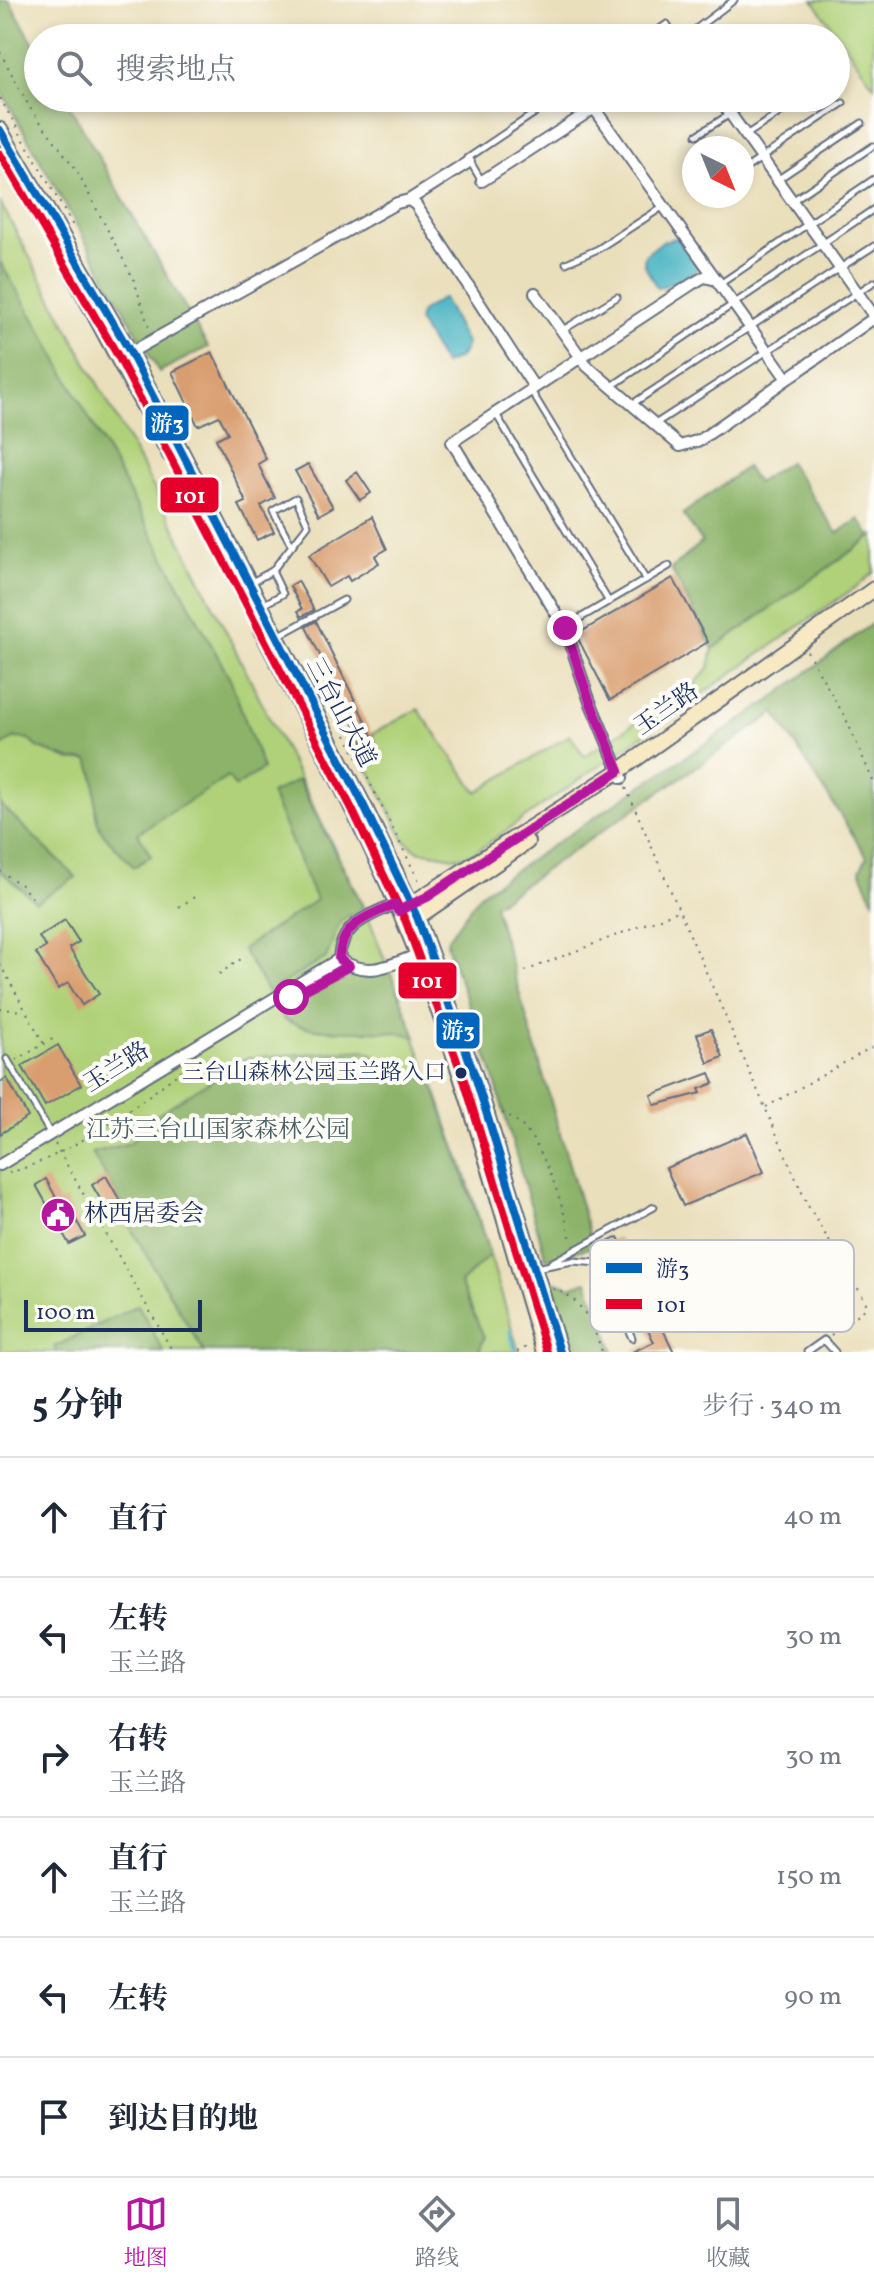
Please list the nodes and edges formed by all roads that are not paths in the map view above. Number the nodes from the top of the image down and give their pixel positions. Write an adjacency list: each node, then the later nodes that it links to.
1 (734, 0): 2 (lane)
2 (702, 24)
3 (536, 112): 17 (lane)
4 (588, 112): 21 (street)
5 (597, 112): 24 (street)
6 (733, 112): 9 (lane)
7 (780, 112): 13 (lane)
8 (830, 112): 16 (lane)
9 (730, 114): 12 (lane); 13 (street)
10 (862, 123): 20 (lane)
11 (0, 130): 41 (main road, 三台山大道)
12 (697, 135)
13 (745, 135): 16 (street)
14 (873, 146): 23 (lane)
15 (0, 147): 41 (main road, 三台山大道)
16 (762, 158): 18 (lane); 20 (street)
17 (469, 162): 21 (lane); 22 (street)
18 (754, 163)
19 (874, 179): 26 (lane)
20 (777, 180): 23 (street)
21 (482, 181)
22 (409, 200): 41 (street); 45 (street)
23 (792, 201): 26 (street)
24 (665, 206): 29 (lane); 31 (street)
25 (874, 209): 27 (lane)
26 (808, 224): 27 (street); 31 (lane)
27 (823, 244): 30 (street); 36 (lane)
28 (874, 246): 30 (lane)
29 (566, 263)
30 (840, 269): 34 (street); 38 (lane)
31 (719, 282): 36 (street); 42 (street)
32 (874, 282): 34 (lane)
33 (535, 293): 39 (street)
34 (857, 293): 37 (street); 40 (lane)
35 (617, 297): 39 (lane)
36 (734, 304): 38 (street); 44 (lane)
37 (874, 317): 43 (street)
38 (750, 327): 40 (street); 46 (lane)
39 (562, 331): 42 (street)
40 (767, 351): 43 (street); 48 (lane)
41 (131, 352): 53 (main road, 三台山大道); 60 (main road, 三台山大道)
42 (580, 356): 44 (street); 45 (street)
43 (787, 379): 48 (street)
44 (612, 386): 46 (street)
45 (532, 388): 47 (street); 52 (lane)
46 (632, 404): 48 (street)
47 (495, 413): 57 (lane); 59 (street)
48 (655, 424)
49 (292, 546): 49 (lane); 51 (lane)
50 (669, 566): 52 (lane)
51 (272, 571): 53 (lane); 58 (lane)
52 (646, 580): 57 (lane)
53 (248, 585): 58 (main road, 三台山大道)
54 (874, 589): 61 (main road, 玉兰路)
55 (344, 600): 60 (lane)
56 (874, 600): 61 (main road, 玉兰路)
57 (609, 602): 59 (lane)
58 (259, 606): 60 (main road, 三台山大道)
59 (565, 628): 61 (street)
60 (271, 639): 62 (main road, 三台山大道)
61 (620, 774): 62 (main road, 玉兰路)
62 (405, 913): 63 (main road, 三台山大道); 64 (street, 玉兰路); 72 (main road, 三台山大道)
63 (417, 955): 64 (street); 75 (main road, 三台山大道)
64 (339, 959): 66 (street, 玉兰路)
65 (8, 1062): 66 (lane)
66 (50, 1134): 67 (street, 玉兰路)
67 (0, 1165)
68 (654, 1207): 69 (lane)
69 (592, 1240)
70 (590, 1241): 72 (lane)
71 (590, 1262): 72 (lane)
72 (541, 1267): 76 (main road, 三台山大道)
73 (629, 1332): 74 (lane)
74 (632, 1338)
75 (544, 1352)
76 (560, 1352)
77 (807, 1352): 78 (lane)
78 (835, 1352)

